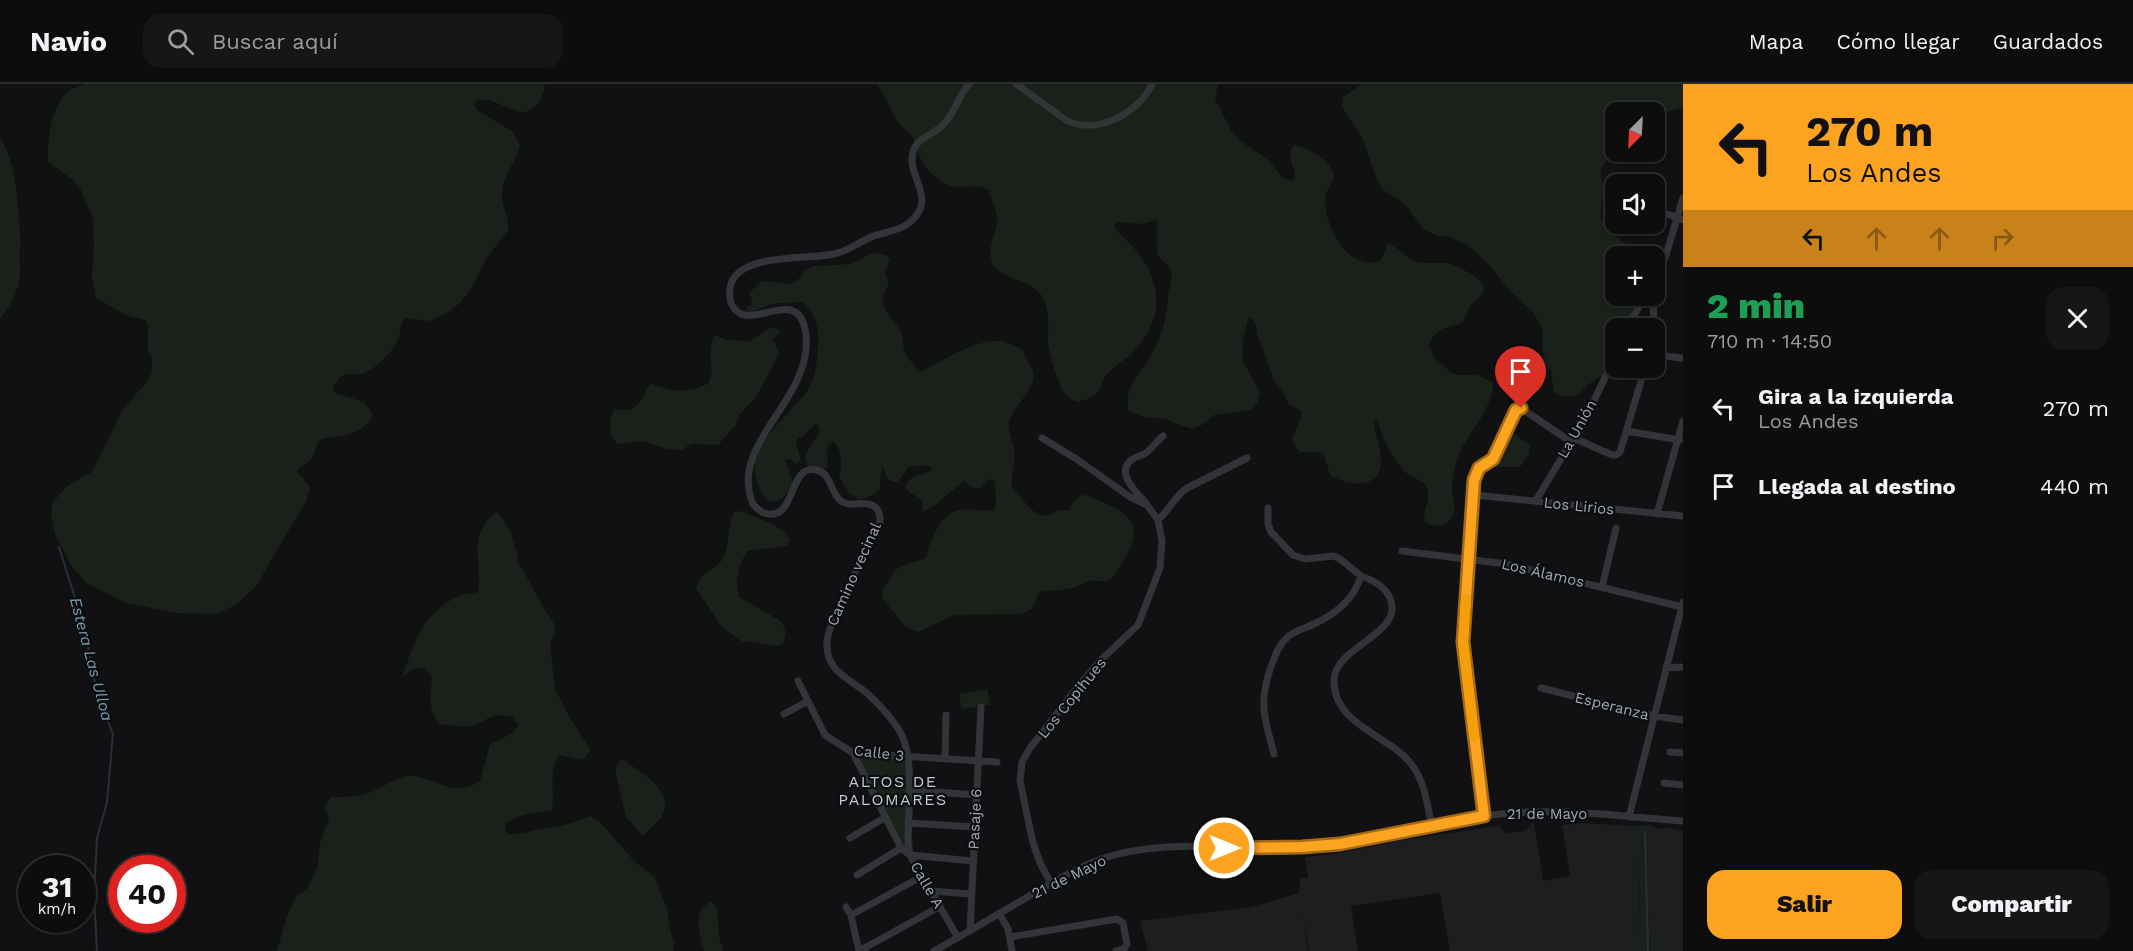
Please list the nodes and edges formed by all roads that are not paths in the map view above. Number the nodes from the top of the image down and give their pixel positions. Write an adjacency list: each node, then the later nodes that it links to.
1 (969, 84): 46 (street, Camino vecinal)
2 (1016, 84): 3 (street)
3 (1152, 84)
4 (1683, 198): 6 (street)
5 (1665, 213): 6 (street)
6 (1680, 219): 7 (street)
7 (1665, 256)
8 (1665, 356): 9 (street)
9 (1683, 358)
10 (1605, 376): 16 (street, La Unión)
11 (1642, 378): 13 (street)
12 (1683, 421): 17 (street)
13 (1626, 431): 16 (street); 17 (street)
14 (1163, 436): 21 (street)
15 (1042, 438): 21 (street, Los Copihues)
16 (1573, 440): 19 (street); 20 (street, La Unión)
17 (1681, 440): 23 (street)
18 (1247, 458): 25 (street)
19 (1474, 495): 20 (street, Los Lirios); 28 (street)
20 (1535, 502): 23 (street, Los Lirios)
21 (1147, 505): 25 (street, Los Copihues)
22 (1268, 508): 29 (street)
23 (1657, 514): 24 (street, Los Lirios)
24 (1683, 516)
25 (1158, 520): 67 (street, Los Copihues)
26 (1616, 528): 30 (street)
27 (1402, 551): 28 (street, Los Álamos)
28 (1469, 559): 30 (street, Los Álamos); 54 (street)
29 (1361, 576): 45 (street); 59 (street)
30 (1602, 587): 31 (street, Los Álamos)
31 (1682, 604): 33 (street)
32 (1683, 667): 33 (street)
33 (1666, 668): 40 (street)
34 (798, 681): 36 (street, Calle 3)
35 (1541, 688): 40 (street, Esperanza)
36 (808, 701): 38 (street); 43 (street, Calle 3)
37 (981, 707): 48 (street, Pasaje 6)
38 (784, 714)
39 (946, 715): 47 (street)
40 (1654, 716): 41 (street, Esperanza); 56 (street)
41 (1683, 720)
42 (1670, 752): 44 (street)
43 (853, 753): 46 (street, Calle 3); 55 (street)
44 (1683, 753)
45 (1274, 754)
46 (908, 756): 47 (street, Calle 3); 52 (street, Calle A)
47 (945, 758): 48 (street, Calle 3)
48 (978, 760): 49 (street, Calle 3); 53 (street, Pasaje 6)
49 (997, 762)
50 (1664, 783): 51 (street)
51 (1683, 785)
52 (909, 790): 53 (street); 58 (street, Calle A)
53 (976, 795): 60 (street, Pasaje 6)
54 (1484, 816): 56 (street, 21 de Mayo); 59 (street, 21 de Mayo)
55 (886, 817): 61 (street); 62 (street)
56 (1629, 817): 57 (street, 21 de Mayo)
57 (1683, 821)
58 (908, 823): 60 (street); 63 (street, Calle A)
59 (1432, 826): 67 (street, 21 de Mayo)
60 (975, 827): 64 (street, Pasaje 6)
61 (850, 838)
62 (901, 848): 63 (street); 65 (street)
63 (910, 855): 64 (street); 66 (street, Calle A)
64 (973, 861): 69 (street, Pasaje 6)
65 (857, 875)
66 (921, 877): 68 (street, Calle A); 73 (street)
67 (1051, 883): 72 (street, 21 de Mayo)
68 (930, 891): 69 (street); 71 (street, Calle A)
69 (972, 894): 74 (street, Pasaje 6)
70 (846, 907): 73 (street)
71 (939, 907): 76 (street, Calle A); 77 (street)
72 (999, 913): 74 (street, 21 de Mayo); 75 (street)
73 (851, 915): 77 (street)
74 (970, 931): 76 (street, 21 de Mayo)
75 (1010, 937): 79 (street); 80 (street)
76 (958, 938): 78 (street, 21 de Mayo)
77 (859, 951)
78 (934, 951)
79 (1012, 951)
80 (1116, 951)

